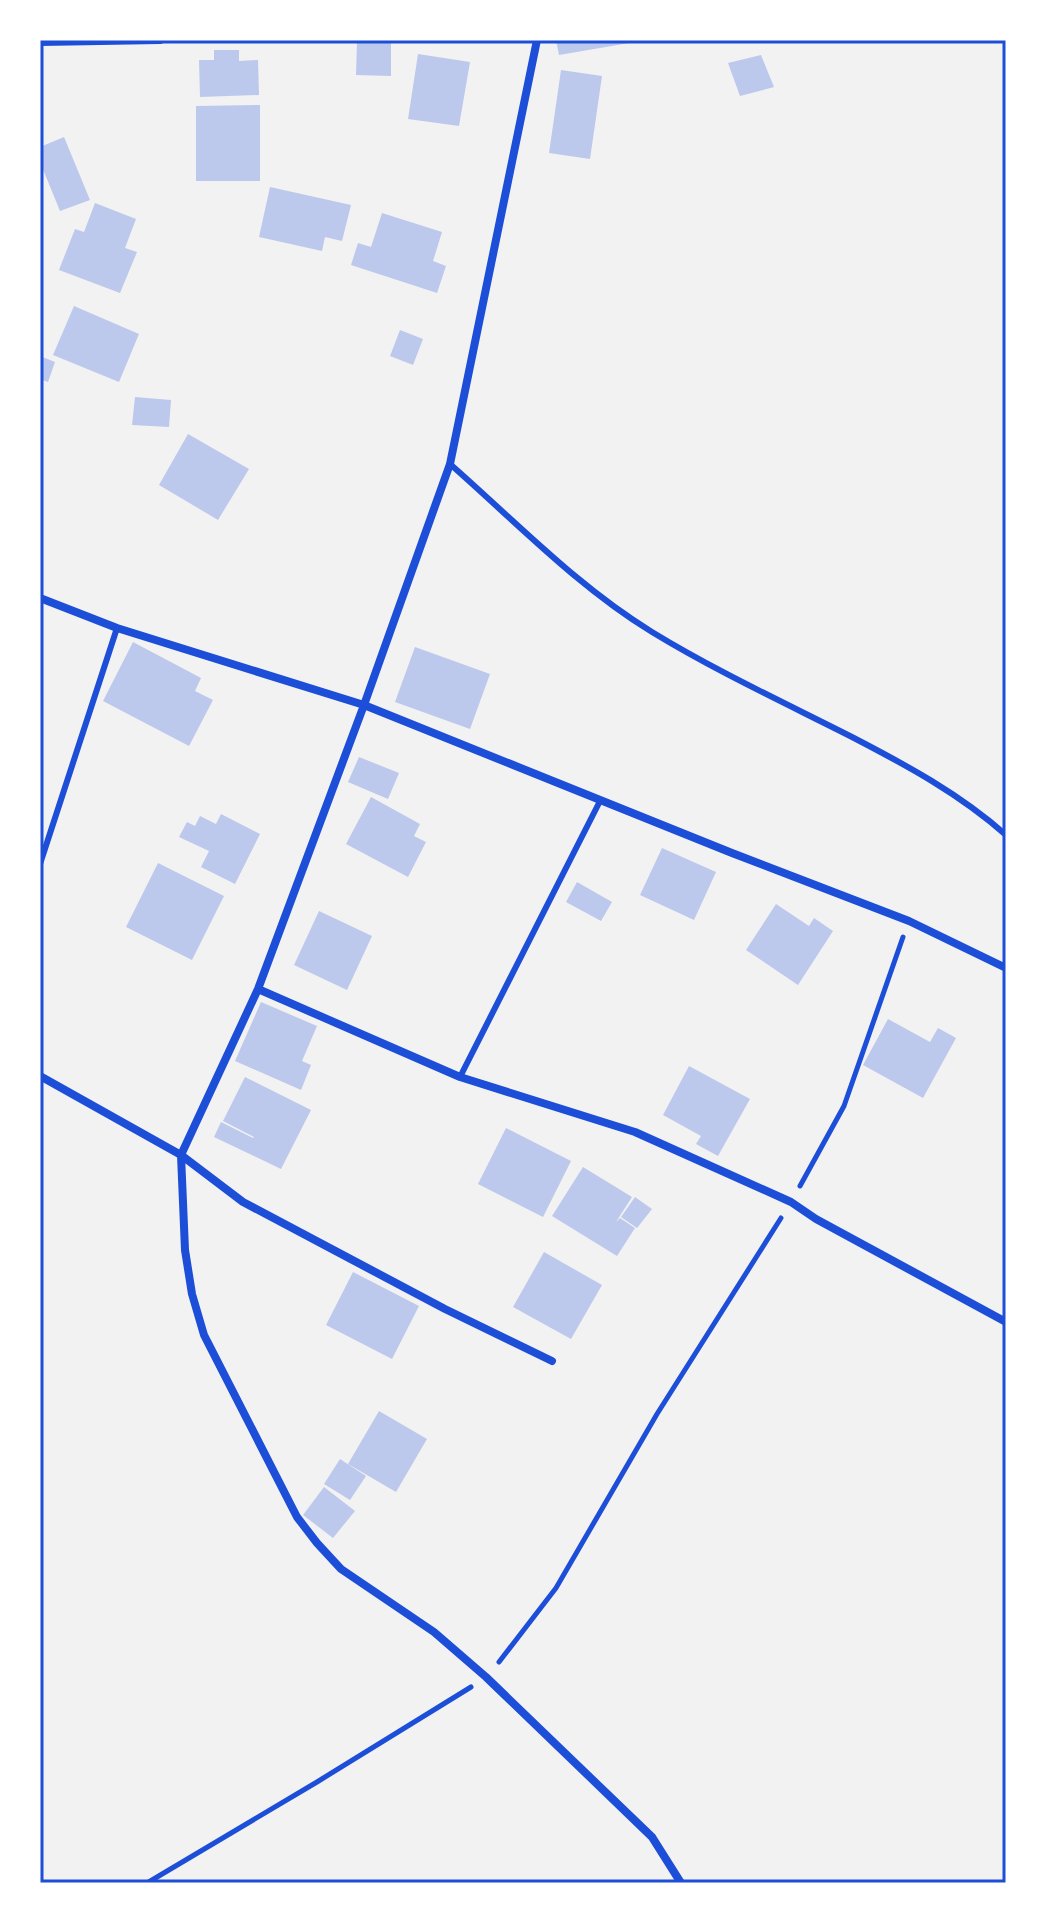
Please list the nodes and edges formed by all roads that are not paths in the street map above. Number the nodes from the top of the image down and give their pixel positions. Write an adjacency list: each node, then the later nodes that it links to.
1 (160, 40): 3 (street)
2 (537, 40): 4 (street)
3 (40, 42)
4 (450, 464): 7 (street); 9 (lane)
5 (40, 598): 6 (street)
6 (117, 628): 7 (street); 10 (lane)
7 (364, 705): 8 (street); 12 (street)
8 (600, 801): 11 (street); 14 (lane)
9 (1006, 835)
10 (40, 864)
11 (1006, 968)
12 (258, 989): 14 (street); 15 (street)
13 (40, 1076): 15 (street)
14 (460, 1077): 16 (street)
15 (181, 1155): 17 (street); 18 (street)
16 (1006, 1322)
17 (552, 1361)
18 (681, 1883)

